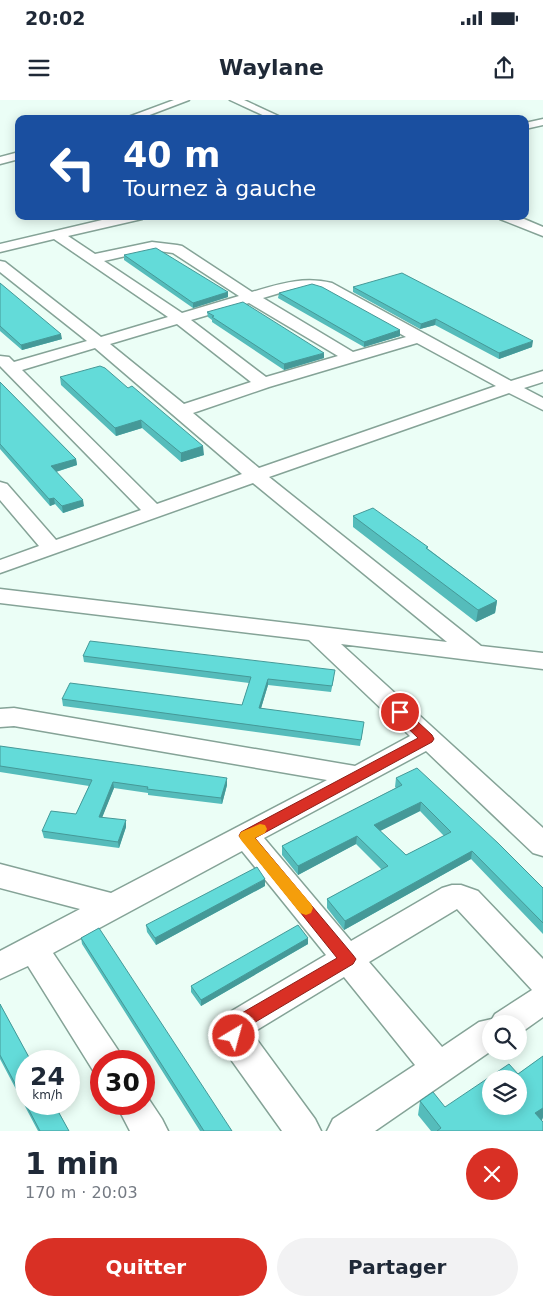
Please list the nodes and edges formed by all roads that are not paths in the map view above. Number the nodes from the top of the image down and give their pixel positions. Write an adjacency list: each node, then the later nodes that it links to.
1 (184, 100): 3 (street)
2 (235, 100): 4 (street)
3 (140, 115)
4 (271, 115)
5 (543, 122): 6 (street)
6 (529, 125)
7 (15, 156): 8 (street)
8 (0, 161)
9 (121, 220): 12 (street)
10 (514, 220): 11 (street)
11 (543, 232)
12 (57, 236): 13 (street); 14 (street)
13 (0, 248)
14 (92, 259): 16 (street); 17 (street)
15 (0, 265): 19 (street)
16 (250, 297): 17 (street); 18 (street); 20 (street)
17 (179, 318): 19 (street); 23 (street)
18 (420, 338): 20 (street); 24 (street)
19 (98, 343): 21 (street); 26 (street)
20 (352, 358): 23 (street)
21 (6, 363): 29 (street)
22 (543, 376): 24 (street)
23 (263, 383): 26 (street)
24 (510, 387): 25 (street); 27 (street)
25 (543, 405)
26 (181, 411): 27 (street)
27 (256, 477): 29 (street); 34 (street)
28 (0, 488): 30 (street)
29 (154, 512): 30 (street)
30 (52, 549): 31 (street)
31 (0, 567)
32 (0, 596): 33 (street)
33 (316, 634): 34 (street); 37 (street)
34 (473, 651): 35 (street)
35 (543, 661)
36 (0, 718): 38 (street)
37 (427, 739): 38 (street); 40 (street)
38 (359, 776): 39 (street)
39 (246, 836): 42 (street); 44 (street)
40 (543, 845)
41 (0, 876): 42 (street)
42 (114, 906): 43 (street)
43 (34, 949): 45 (street); 50 (street)
44 (348, 959): 46 (street); 51 (street); 54 (street)
45 (0, 966)
46 (543, 980)
47 (543, 1000): 48 (street)
48 (520, 1015)
49 (482, 1039): 51 (street)
50 (99, 1050)
51 (438, 1068): 55 (street)
52 (140, 1115): 53 (street)
53 (150, 1131)
54 (303, 1131)
55 (345, 1131)

